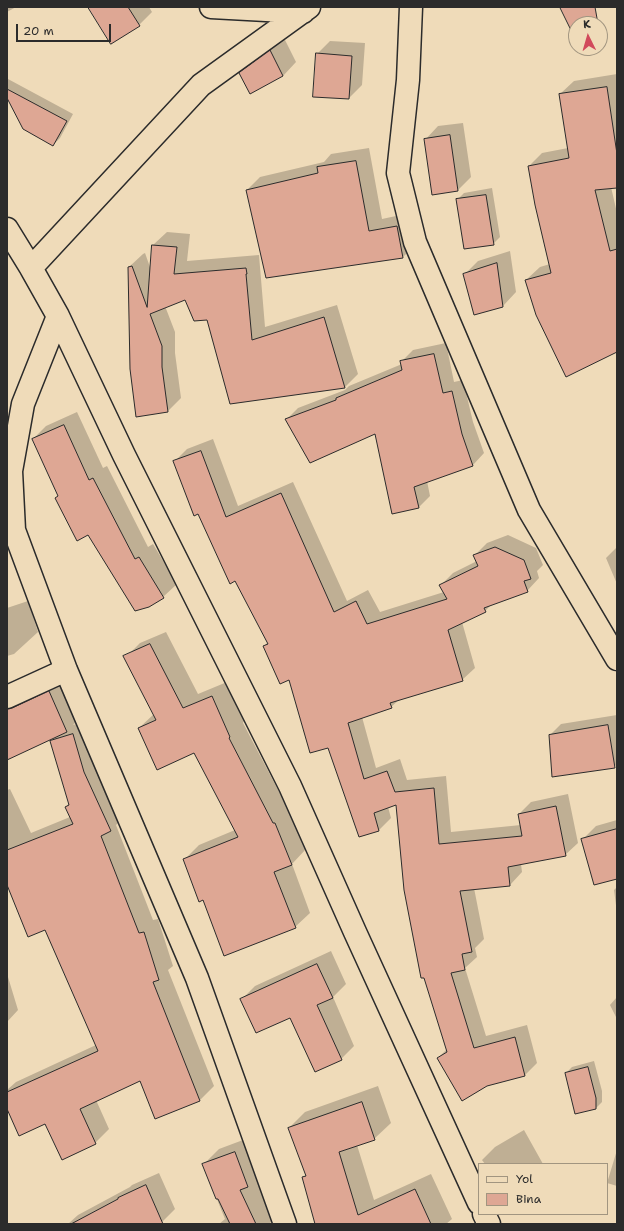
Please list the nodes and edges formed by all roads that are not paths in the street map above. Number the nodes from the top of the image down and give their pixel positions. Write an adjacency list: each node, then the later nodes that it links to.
1 (210, 7): 3 (street)
2 (412, 7): 7 (street)
3 (306, 9): 5 (street)
4 (7, 229): 5 (street)
5 (31, 268): 6 (street)
6 (58, 316): 8 (street); 10 (street)
7 (617, 659)
8 (66, 670): 9 (street); 12 (street)
9 (7, 697)
10 (478, 1201)
11 (484, 1215): 13 (street)
12 (285, 1224)
13 (489, 1224)

